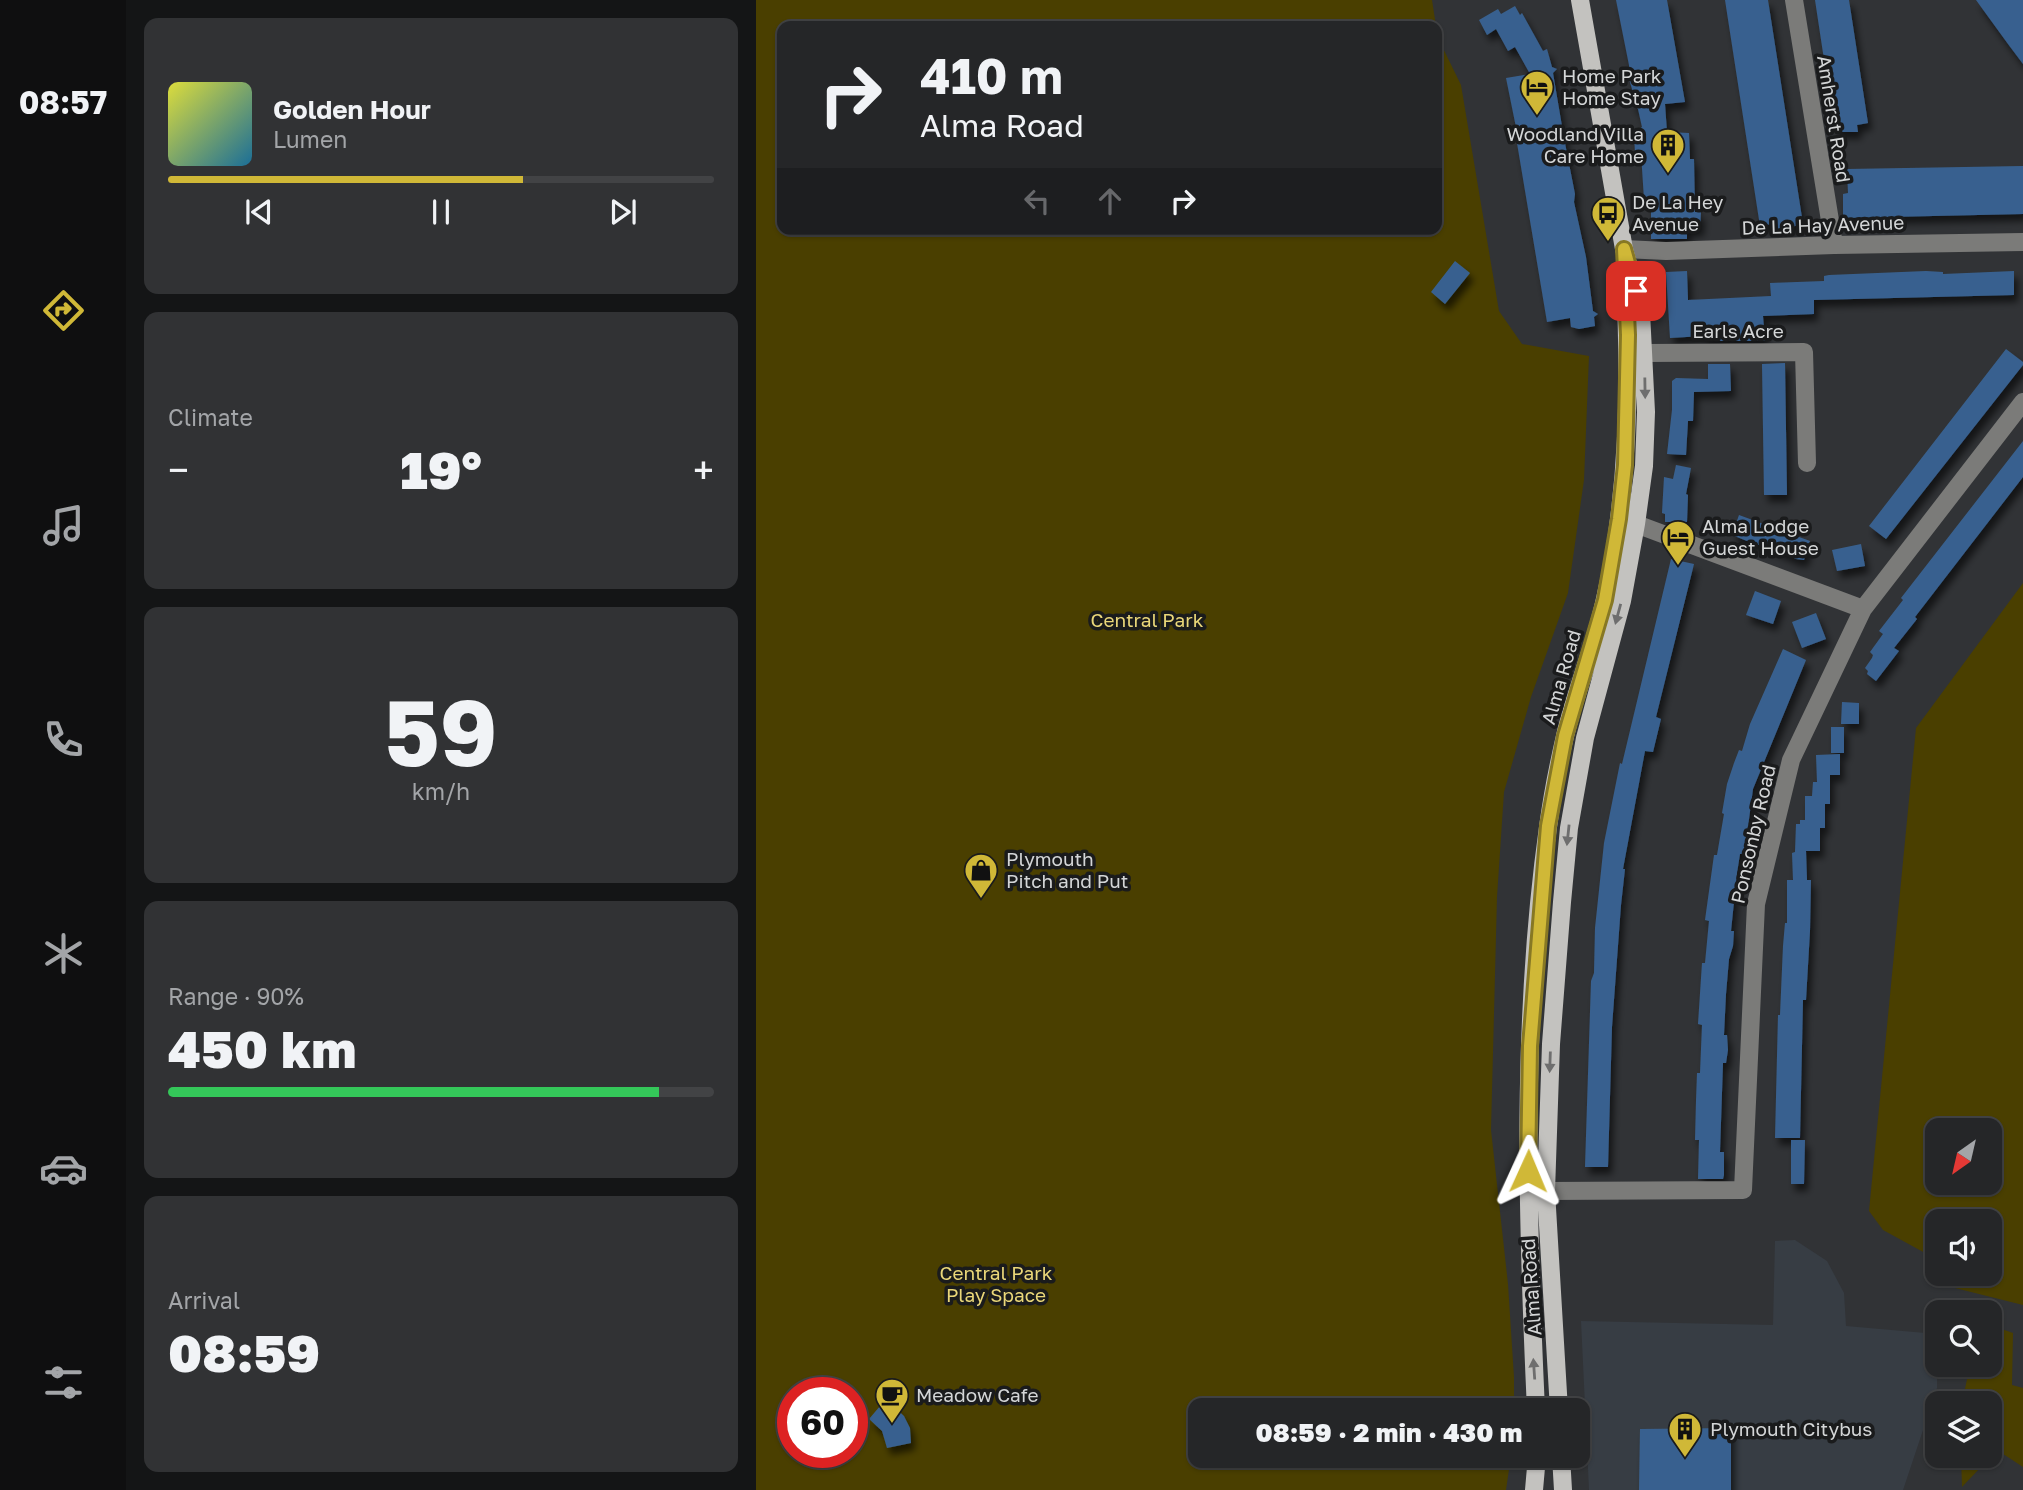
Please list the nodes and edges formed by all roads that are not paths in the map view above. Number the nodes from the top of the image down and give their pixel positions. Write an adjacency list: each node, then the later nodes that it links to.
1 (1580, 0): 5 (main road, Alma Road)
2 (1794, 0): 4 (street, Amherst Road)
3 (2023, 242): 4 (street, De La Hay Avenue)
4 (1834, 245): 5 (street, De La Hay Avenue)
5 (1624, 249): 6 (main road, Alma Road); 12 (main road, Alma Road, one-way to 5)
6 (1645, 353): 8 (street, Earls Acre); 9 (main road, Alma Road, one-way to 9)
7 (2023, 402): 10 (street, Ponsonby Road)
8 (1807, 463)
9 (1636, 524): 10 (street); 11 (main road, Alma Road, one-way to 11)
10 (1863, 609): 11 (street, Ponsonby Road)
11 (1546, 1191): 13 (main road, Alma Road)
12 (1535, 1398)
13 (1558, 1398)
14 (1536, 1468): 16 (main road)
15 (1562, 1468): 17 (main road)
16 (1534, 1490)
17 (1563, 1490)

